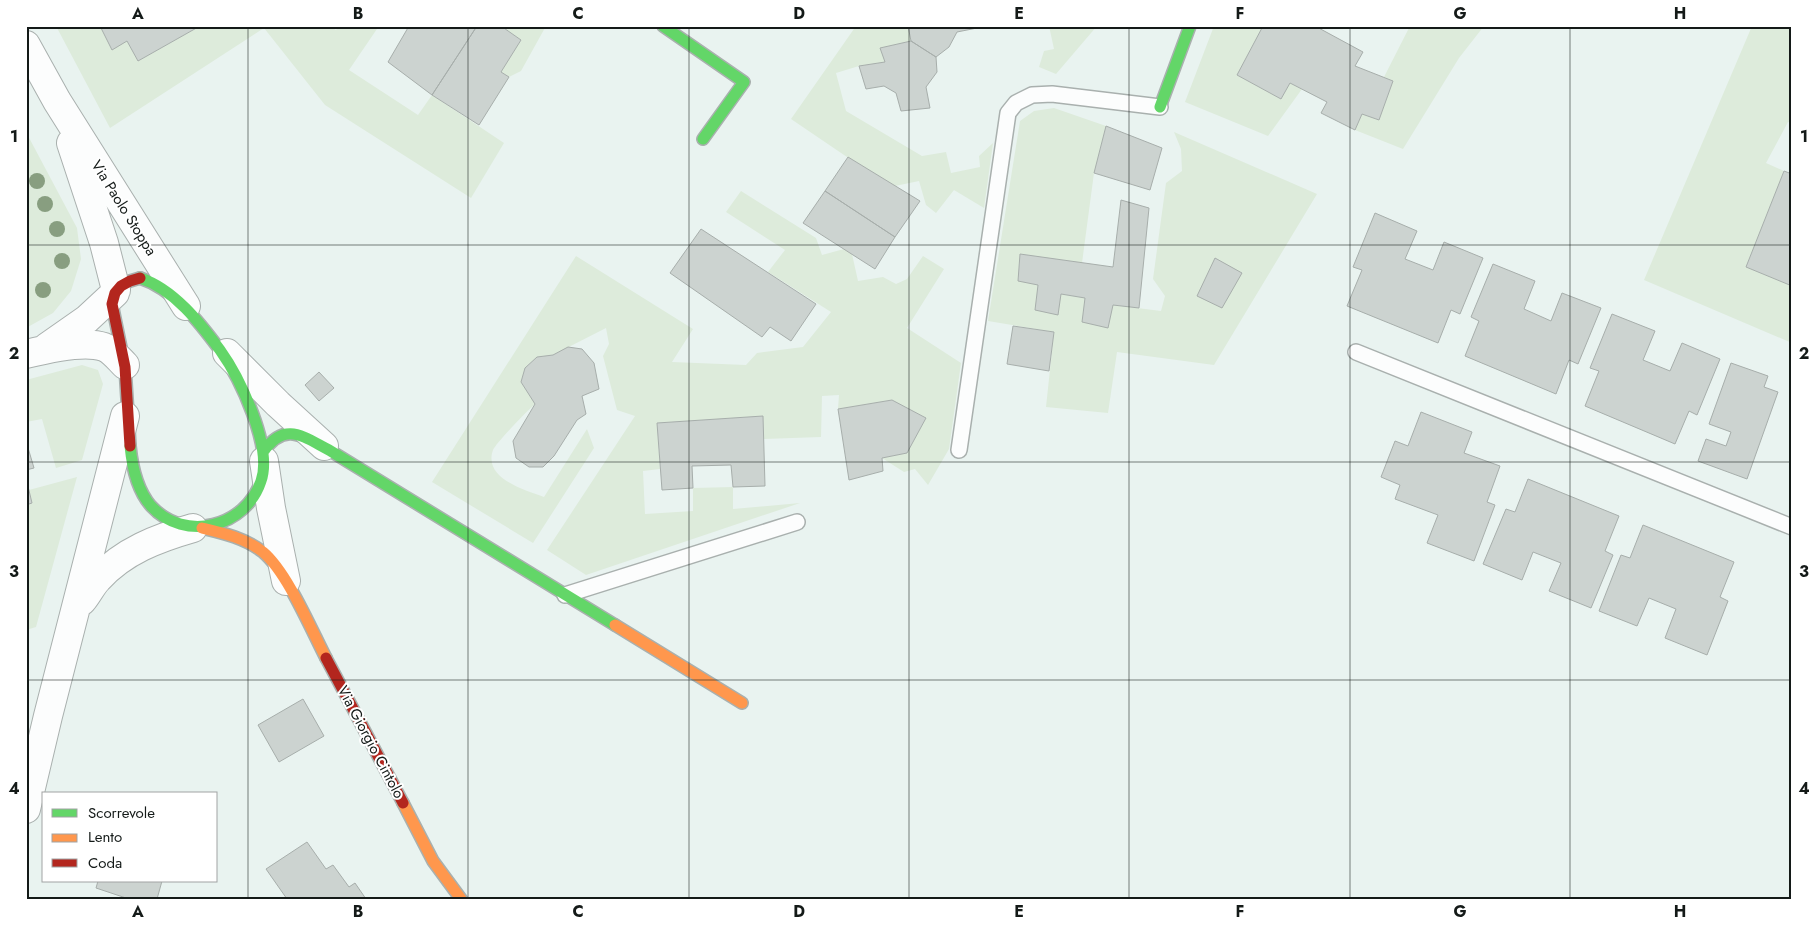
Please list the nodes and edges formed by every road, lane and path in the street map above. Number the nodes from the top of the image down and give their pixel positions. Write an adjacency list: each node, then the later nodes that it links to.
1 (663, 26): 6 (street)
2 (1190, 26): 5 (street)
3 (26, 45): 4 (street, Via Paolo Stoppa)
4 (57, 101): 7 (street, Via Paolo Stoppa); 8 (street, Via Paolo Stoppa)
5 (1160, 107): 15 (lane)
6 (703, 139)
7 (116, 292): 8 (street); 10 (street); 12 (street, Via Giorgio Cintolo)
8 (191, 314): 9 (street)
9 (211, 338): 14 (street); 16 (street)
10 (34, 352): 12 (street)
11 (1356, 352): 18 (lane)
12 (125, 365): 13 (street, Via Giorgio Cintolo)
13 (128, 407): 19 (street, Via Giorgio Cintolo); 22 (street)
14 (329, 450): 16 (street); 21 (street)
15 (959, 450)
16 (264, 456): 19 (street); 20 (street, Via Giorgio Cintolo)
17 (798, 522): 21 (lane)
18 (1792, 527)
19 (197, 528): 20 (street, Via Giorgio Cintolo); 22 (street)
20 (286, 582): 25 (street, Via Giorgio Cintolo)
21 (565, 595): 23 (street)
22 (76, 610): 24 (street)
23 (742, 703)
24 (26, 809)
25 (460, 899)

